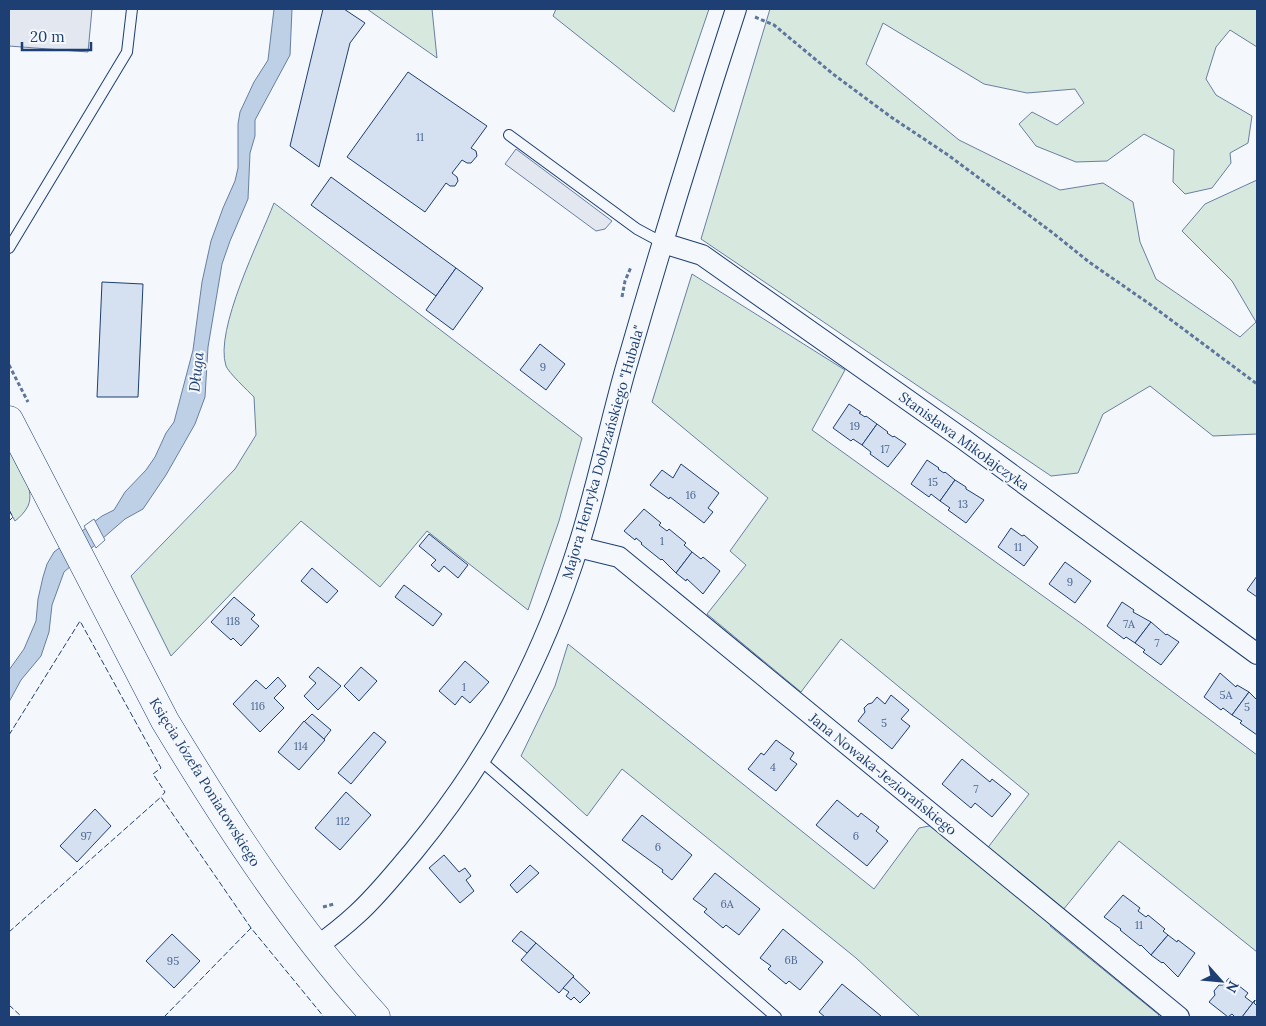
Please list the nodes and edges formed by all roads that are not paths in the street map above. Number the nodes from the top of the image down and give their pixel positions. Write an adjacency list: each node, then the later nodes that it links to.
1 (132, 9): 5 (lane)
2 (736, 9): 4 (street, Majora Henryka Dobrzańskiego "Hubala")
3 (509, 135): 4 (lane)
4 (662, 243): 7 (street, Majora Henryka Dobrzańskiego "Hubala"); 8 (street, Stanisława Mikołajczyka)
5 (9, 248)
6 (9, 420): 10 (street, Księcia Józefa Poniatowskiego)
7 (578, 546): 9 (street, Majora Henryka Dobrzańskiego "Hubala"); 13 (street, Jana Nowaka-Jeziorańskiego)
8 (1257, 654)
9 (480, 760): 10 (street, Majora Henryka Dobrzańskiego "Hubala"); 12 (lane)
10 (316, 947): 11 (street, Księcia Józefa Poniatowskiego)
11 (376, 1017)
12 (776, 1017)
13 (1179, 1017)

